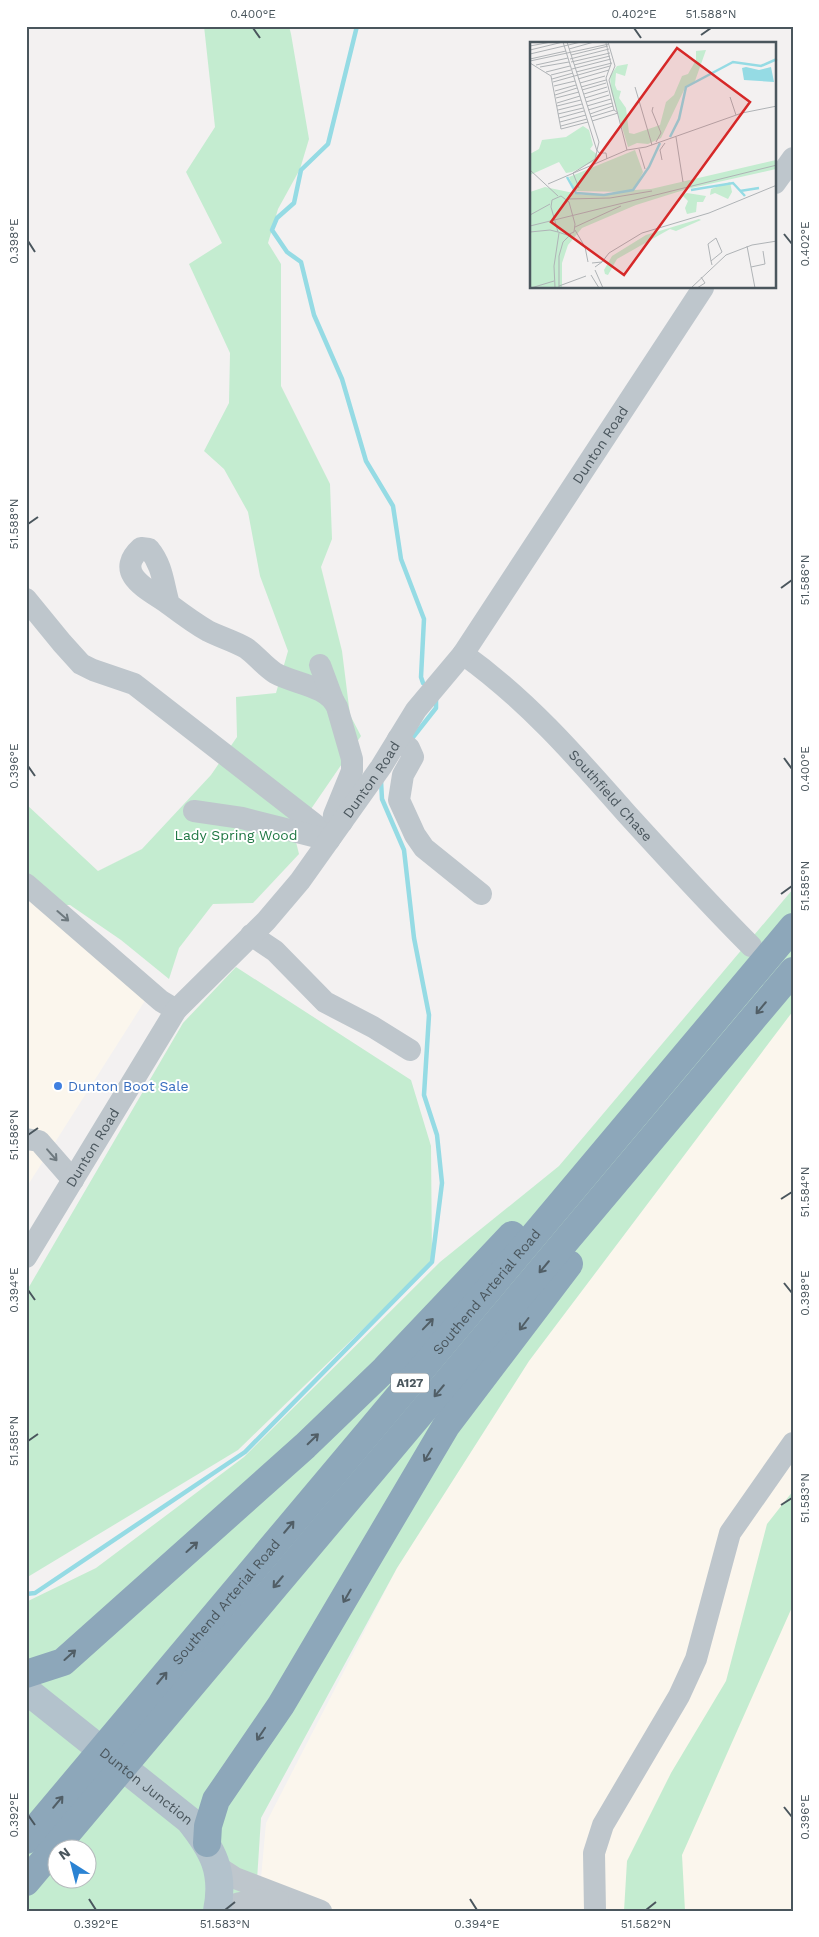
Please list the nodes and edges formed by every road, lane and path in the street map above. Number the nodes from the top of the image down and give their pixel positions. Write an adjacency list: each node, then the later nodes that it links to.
1 (702, 289): 4 (street, Dunton Road)
2 (26, 599): 9 (street)
3 (169, 604): 6 (street)
4 (463, 654): 7 (street, Dunton Road); 14 (street, Southfield Chase)
5 (320, 665): 6 (street)
6 (333, 700): 9 (street)
7 (398, 739): 9 (street, Dunton Road); 11 (street)
8 (194, 811): 9 (street)
9 (334, 833): 13 (street, Dunton Road)
10 (26, 884): 16 (street, one-way to 16)
11 (482, 894)
12 (793, 927): 14 (highway, Southend Arterial Road / A127)
13 (251, 935): 16 (street, Dunton Road); 18 (street)
14 (758, 953): 23 (highway, one-way to 14); 25 (highway, Southend Arterial Road / A127, one-way to 14)
15 (793, 971): 17 (highway, Southend Arterial Road / A127, one-way to 17)
16 (176, 1010): 20 (street, Dunton Road)
17 (730, 1046): 26 (highway, one-way to 26); 27 (highway, Southend Arterial Road / A127, one-way to 27)
18 (410, 1050)
19 (26, 1139): 20 (street, one-way to 20)
20 (73, 1180): 21 (street, Dunton Road)
21 (26, 1257)
22 (793, 1443): 31 (street)
23 (26, 1674)
24 (26, 1690): 26 (main road, Dunton Junction)
25 (26, 1840)
26 (212, 1855): 28 (street); 29 (main road)
27 (26, 1882)
28 (299, 1903): 29 (street); 30 (street)
29 (217, 1911)
30 (321, 1911)
31 (595, 1911)

